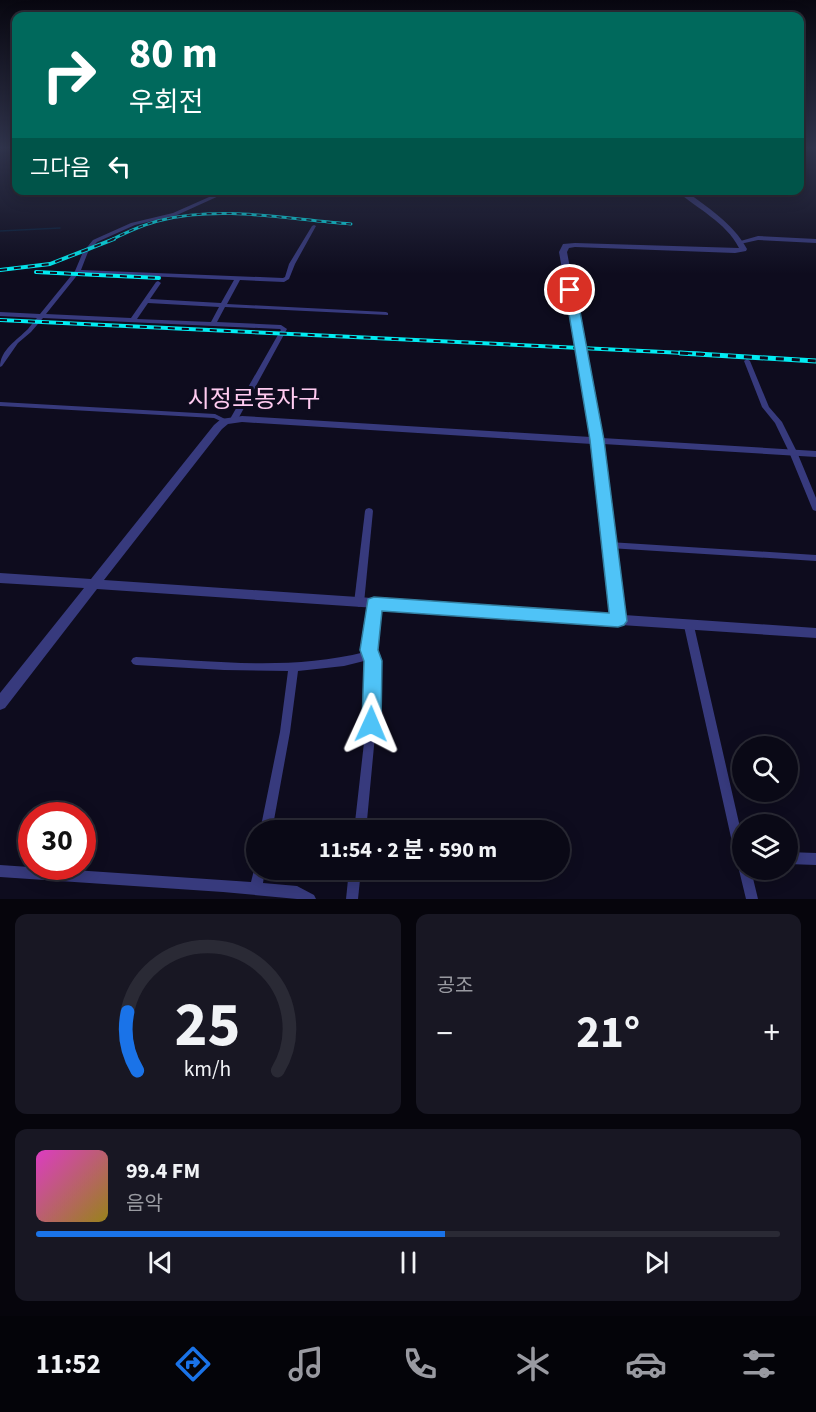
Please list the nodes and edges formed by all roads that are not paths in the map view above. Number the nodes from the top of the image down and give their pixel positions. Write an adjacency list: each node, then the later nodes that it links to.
1 (218, 195): 6 (street)
2 (685, 195): 5 (street)
3 (314, 226): 7 (street)
4 (816, 241): 5 (street)
5 (740, 242): 20 (street)
6 (78, 271): 7 (street); 13 (street)
7 (238, 278): 10 (street)
8 (158, 283): 9 (street)
9 (146, 301): 10 (street); 14 (street)
10 (224, 305): 12 (street); 15 (street)
11 (0, 314): 13 (street)
12 (386, 314)
13 (40, 315): 14 (street); 17 (street)
14 (133, 320): 15 (street)
15 (213, 324): 19 (street)
16 (747, 361): 21 (street)
17 (0, 365)
18 (0, 404): 19 (street)
19 (230, 420): 20 (street); 28 (street)
20 (597, 440): 21 (street); 25 (street)
21 (794, 452): 22 (street); 23 (street)
22 (816, 454)
23 (815, 504)
24 (369, 511): 29 (street)
25 (609, 545): 26 (street); 31 (street)
26 (816, 558)
27 (0, 578): 28 (street)
28 (94, 584): 29 (street); 37 (street)
29 (359, 603): 30 (street)
30 (374, 604): 31 (street); 34 (street)
31 (618, 621): 32 (street)
32 (689, 626): 33 (street); 38 (street)
33 (816, 633)
34 (370, 655): 36 (street); 40 (street)
35 (135, 662): 36 (street)
36 (294, 667): 39 (street)
37 (0, 705)
38 (732, 814)
39 (269, 820)
40 (361, 820)
41 (798, 858): 42 (street)
42 (816, 859)
43 (0, 872): 47 (street)
44 (257, 880): 47 (street)
45 (354, 880): 49 (street)
46 (747, 880): 50 (street)
47 (256, 888): 48 (street)
48 (309, 899)
49 (352, 899)
50 (752, 899)

